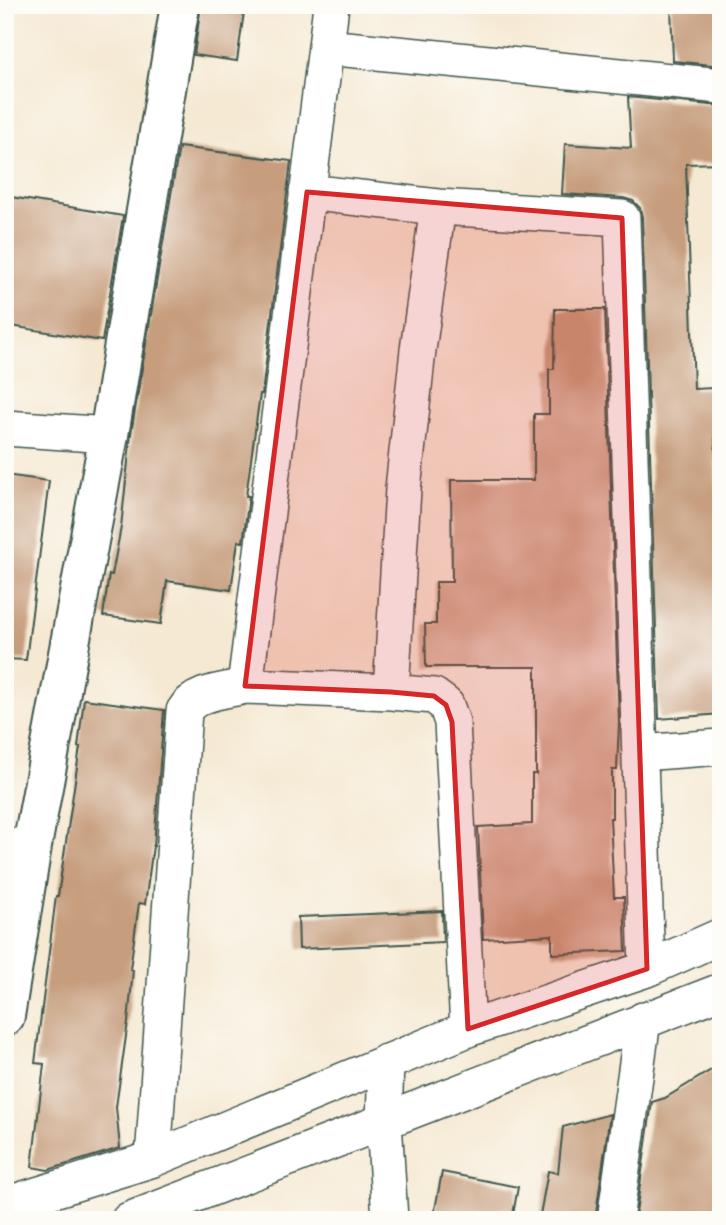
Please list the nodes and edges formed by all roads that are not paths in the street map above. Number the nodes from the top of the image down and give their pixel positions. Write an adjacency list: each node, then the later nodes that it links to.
1 (180, 5): 8 (main road)
2 (331, 5): 3 (street)
3 (326, 47): 4 (street); 5 (street)
4 (721, 86)
5 (307, 192): 6 (street); 9 (street)
6 (438, 207): 10 (street); 12 (street)
7 (5, 428): 8 (street)
8 (108, 435): 13 (main road)
9 (245, 686): 10 (street); 22 (street)
10 (391, 692): 19 (street)
11 (721, 747): 12 (street)
12 (640, 753): 15 (street)
13 (19, 846): 17 (main road)
14 (721, 936): 15 (street)
15 (647, 969): 19 (street)
16 (721, 991): 18 (street)
17 (5, 1016)
18 (643, 1020): 21 (street); 26 (street)
19 (468, 1028): 20 (street)
20 (386, 1062): 21 (street); 22 (street)
21 (384, 1121): 24 (street); 25 (street)
22 (153, 1158): 23 (street)
23 (5, 1205)
24 (129, 1220)
25 (390, 1220)
26 (615, 1220)

